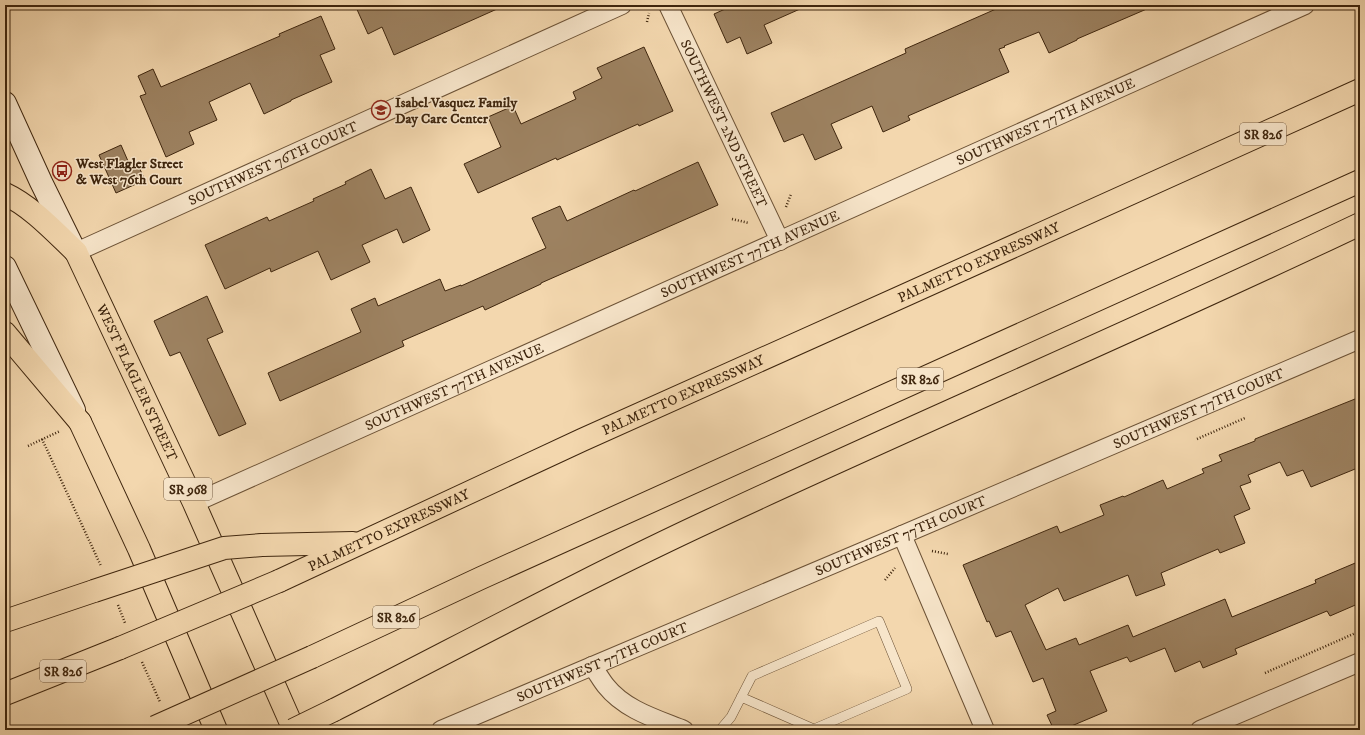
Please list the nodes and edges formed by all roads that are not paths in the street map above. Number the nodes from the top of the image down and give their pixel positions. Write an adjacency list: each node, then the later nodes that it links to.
1 (622, 5): 11 (street, SOUTHWEST 76TH COURT)
2 (668, 5): 10 (street, SOUTHWEST 2ND STREET)
3 (1305, 5): 10 (street, SOUTHWEST 77TH AVENUE)
4 (1360, 90): 19 (main road, PALMETTO EXPRESSWAY / SR 826)
5 (5, 103): 11 (main road, WEST FLAGLER STREET / SR 968)
6 (1360, 181): 26 (main road, SR 826, bridge)
7 (5, 194): 11 (main road)
8 (1360, 224): 13 (main road)
9 (1360, 234): 13 (main road)
10 (780, 241): 17 (street, SOUTHWEST 77TH AVENUE)
11 (76, 252): 17 (main road, WEST FLAGLER STREET / SR 968)
12 (5, 267): 16 (main road)
13 (1266, 269): 28 (main road, bridge)
14 (5, 333): 16 (main road)
15 (1360, 339): 18 (street, SOUTHWEST 77TH COURT)
16 (80, 422): 27 (main road)
17 (194, 503): 28 (main road, WEST FLAGLER STREET / SR 968)
18 (902, 535): 22 (street, SOUTHWEST 77TH COURT); 32 (street)
19 (362, 543): 20 (main road, bridge); 23 (main road, PALMETTO EXPRESSWAY / SR 826, bridge)
20 (5, 621)
21 (1360, 662): 33 (street)
22 (592, 666): 25 (street, SOUTHWEST 77TH COURT); 30 (street)
23 (5, 694)
24 (741, 697): 24 (lane); 31 (lane)
25 (462, 726): 29 (street, SOUTHWEST 77TH COURT)
26 (151, 728)
27 (216, 730)
28 (293, 730)
29 (441, 730)
30 (684, 730)
31 (720, 730)
32 (985, 730)
33 (1200, 730)

